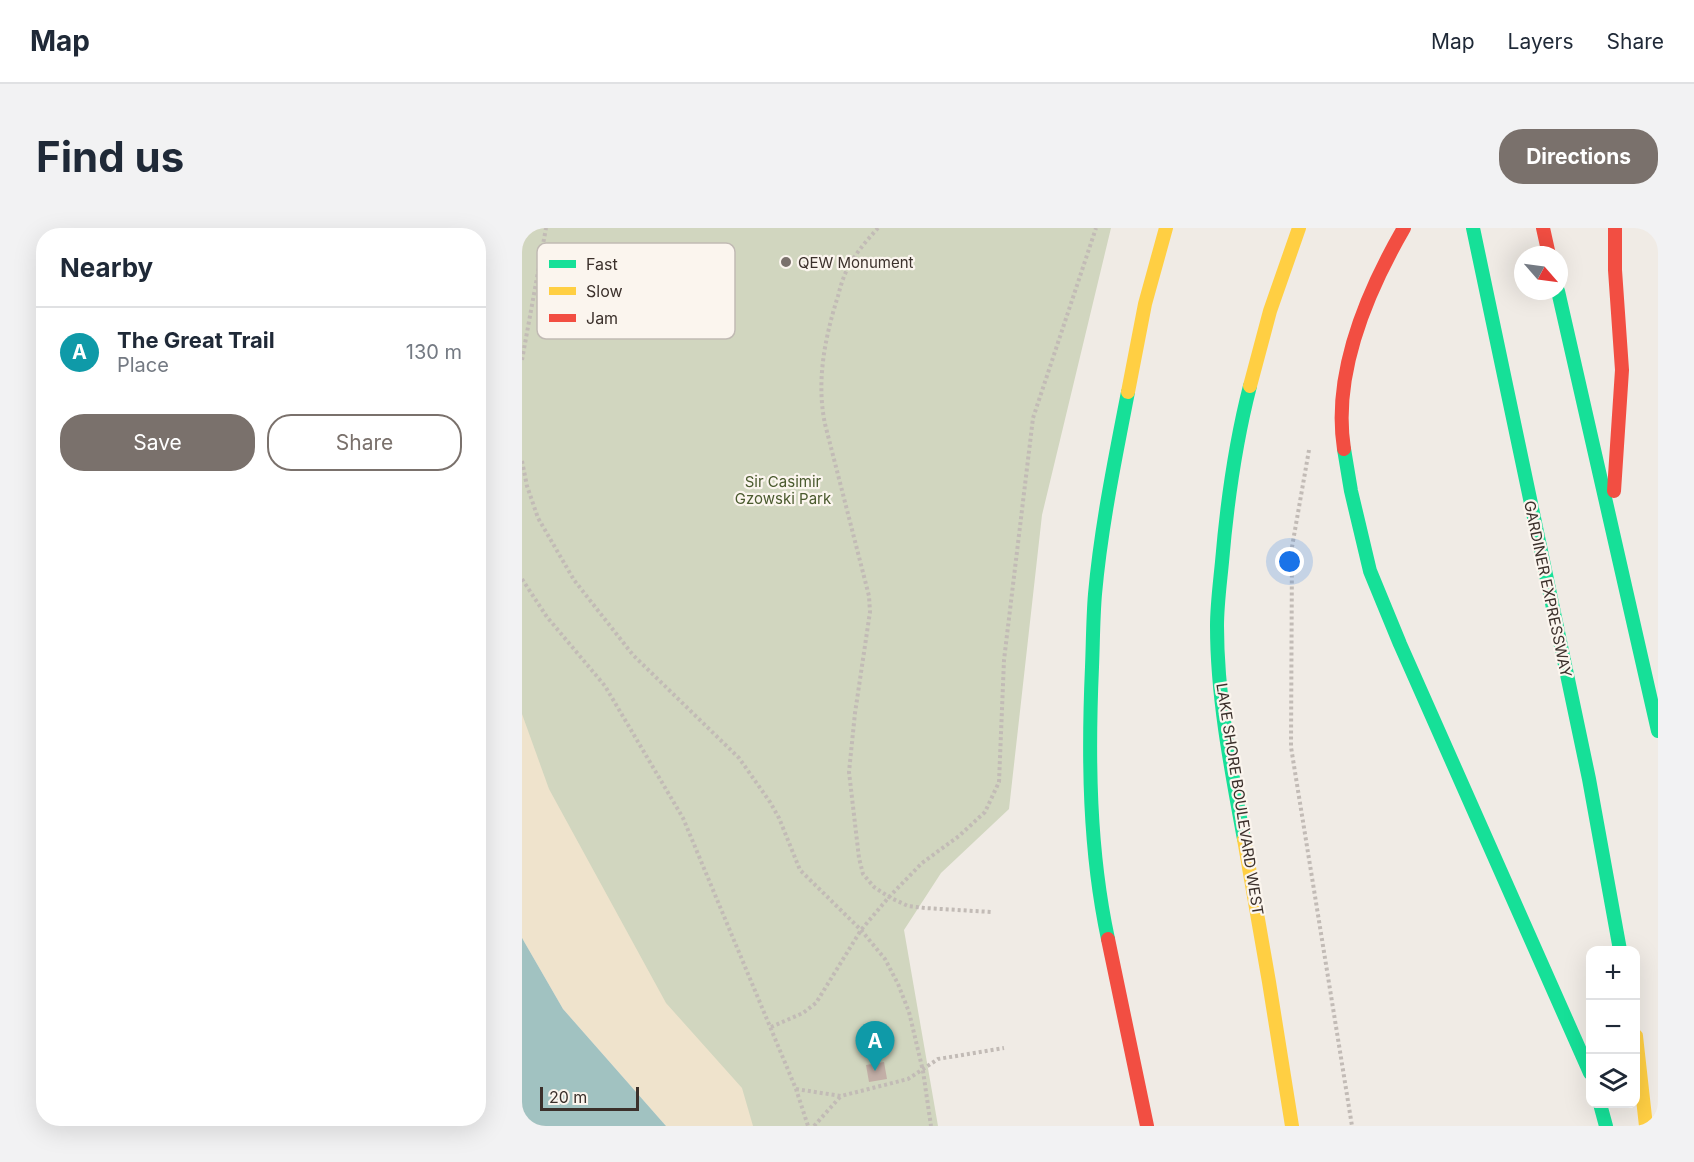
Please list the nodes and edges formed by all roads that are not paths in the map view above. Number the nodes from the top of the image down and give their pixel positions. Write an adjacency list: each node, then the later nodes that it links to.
1 (1166, 228): 15 (highway)
2 (1299, 228): 16 (highway, LAKE SHORE BOULEVARD WEST)
3 (1404, 228): 13 (highway)
4 (1473, 228): 11 (highway, GARDINER EXPRESSWAY)
5 (1543, 228): 7 (highway)
6 (1615, 228): 9 (highway)
7 (1547, 246)
8 (1560, 300): 9 (highway)
9 (1612, 529): 10 (highway)
10 (1658, 731)
11 (1619, 946)
12 (1637, 1054): 18 (highway)
13 (1586, 1064)
14 (1601, 1108): 17 (highway)
15 (1147, 1126)
16 (1292, 1126)
17 (1606, 1126)
18 (1646, 1126)

